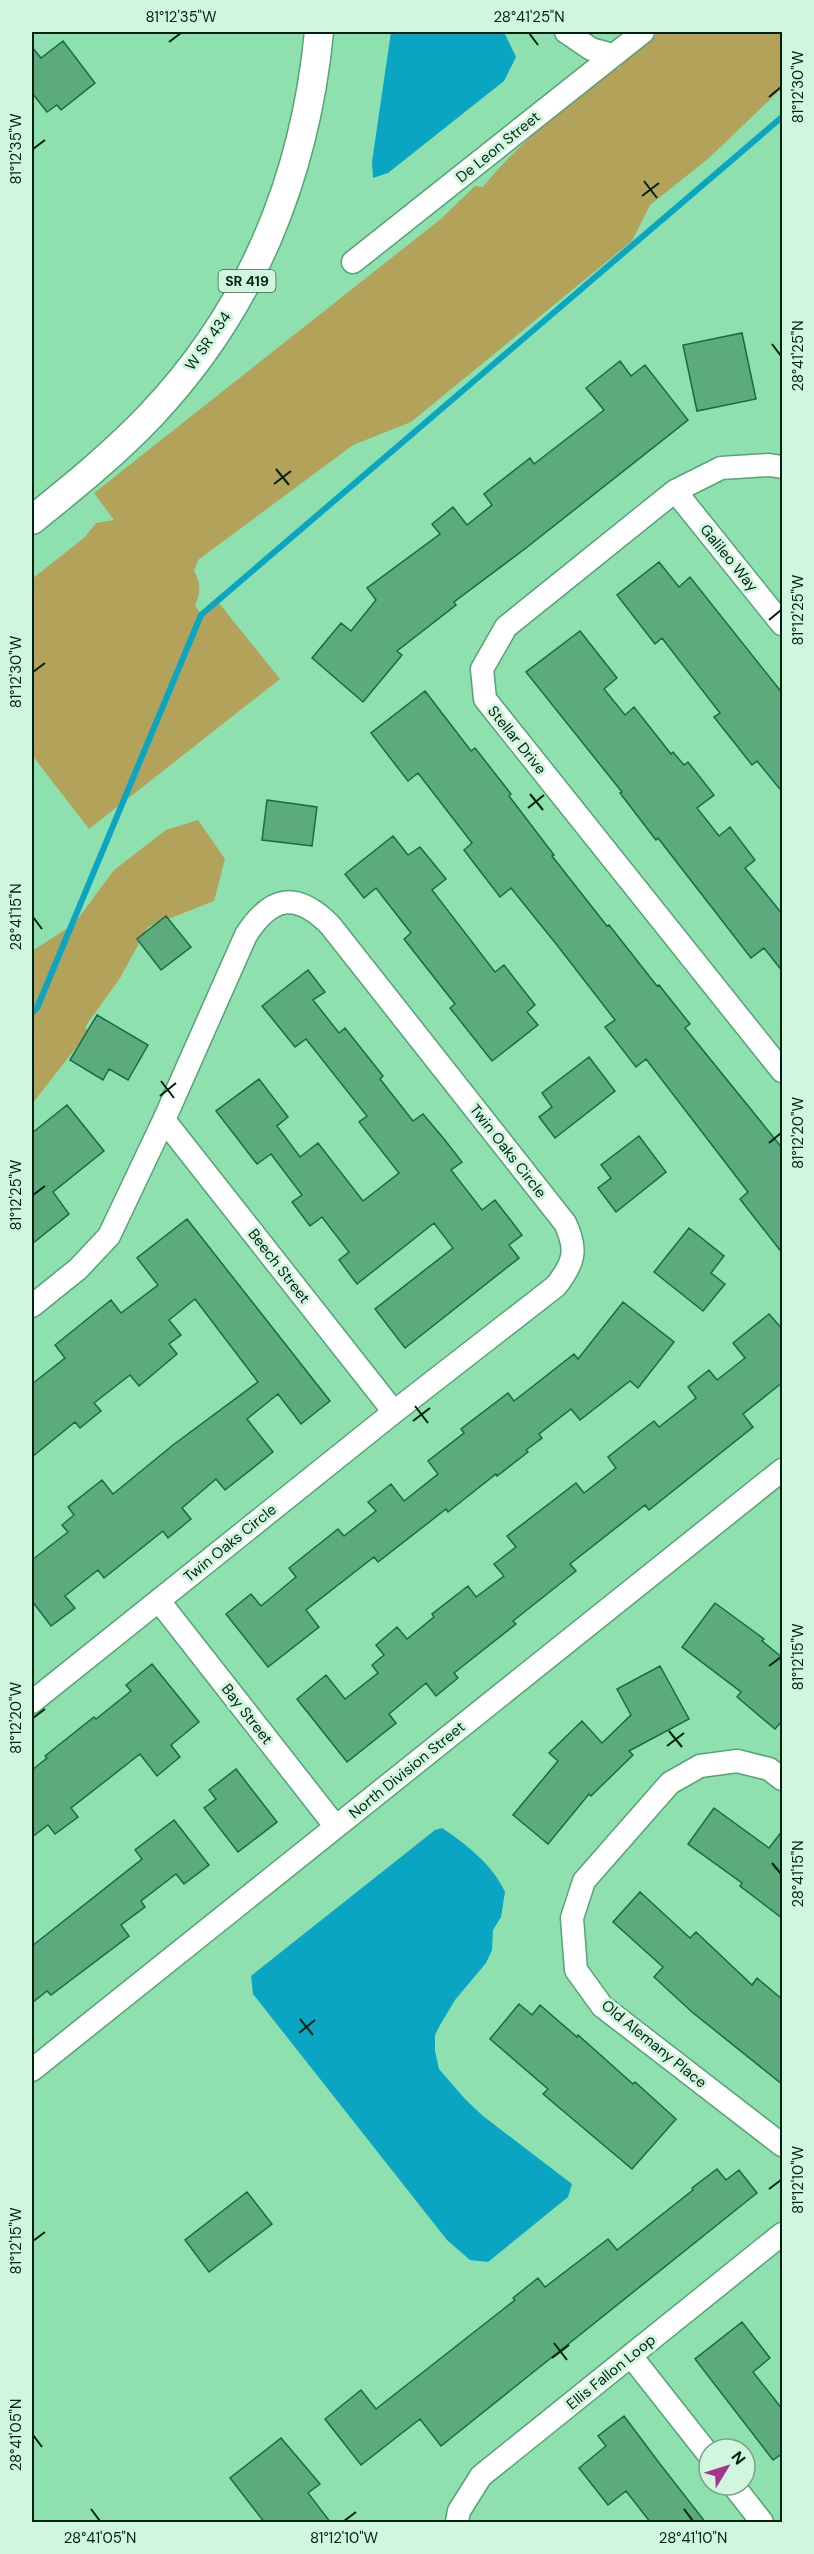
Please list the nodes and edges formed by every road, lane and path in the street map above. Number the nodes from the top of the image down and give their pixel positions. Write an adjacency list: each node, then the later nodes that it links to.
1 (319, 32): 8 (main road, W SR 434 / SR 419)
2 (566, 32): 4 (street)
3 (643, 32): 4 (street, De Leon Street)
4 (613, 55): 5 (street, De Leon Street)
5 (353, 262)
6 (783, 467): 7 (street, Stellar Drive)
7 (675, 491): 9 (street, Galileo Way); 10 (street, Stellar Drive)
8 (32, 520)
9 (783, 624)
10 (783, 1071)
11 (164, 1120): 12 (street, Twin Oaks Circle); 13 (street, Beech Street); 13 (street, Twin Oaks Circle)
12 (32, 1306)
13 (394, 1412): 15 (street, Twin Oaks Circle)
14 (783, 1470): 18 (street, North Division Street)
15 (159, 1601): 16 (street, Twin Oaks Circle); 18 (street, Bay Street)
16 (32, 1702)
17 (783, 1779): 20 (street, Old Alemany Place)
18 (336, 1827): 19 (street, North Division Street)
19 (32, 2070)
20 (783, 2145)
21 (783, 2235): 22 (street, Ellis Fallon Loop)
22 (631, 2356): 23 (street); 25 (street, Ellis Fallon Loop)
23 (697, 2440)
24 (741, 2497): 26 (street)
25 (457, 2523)
26 (762, 2523)

